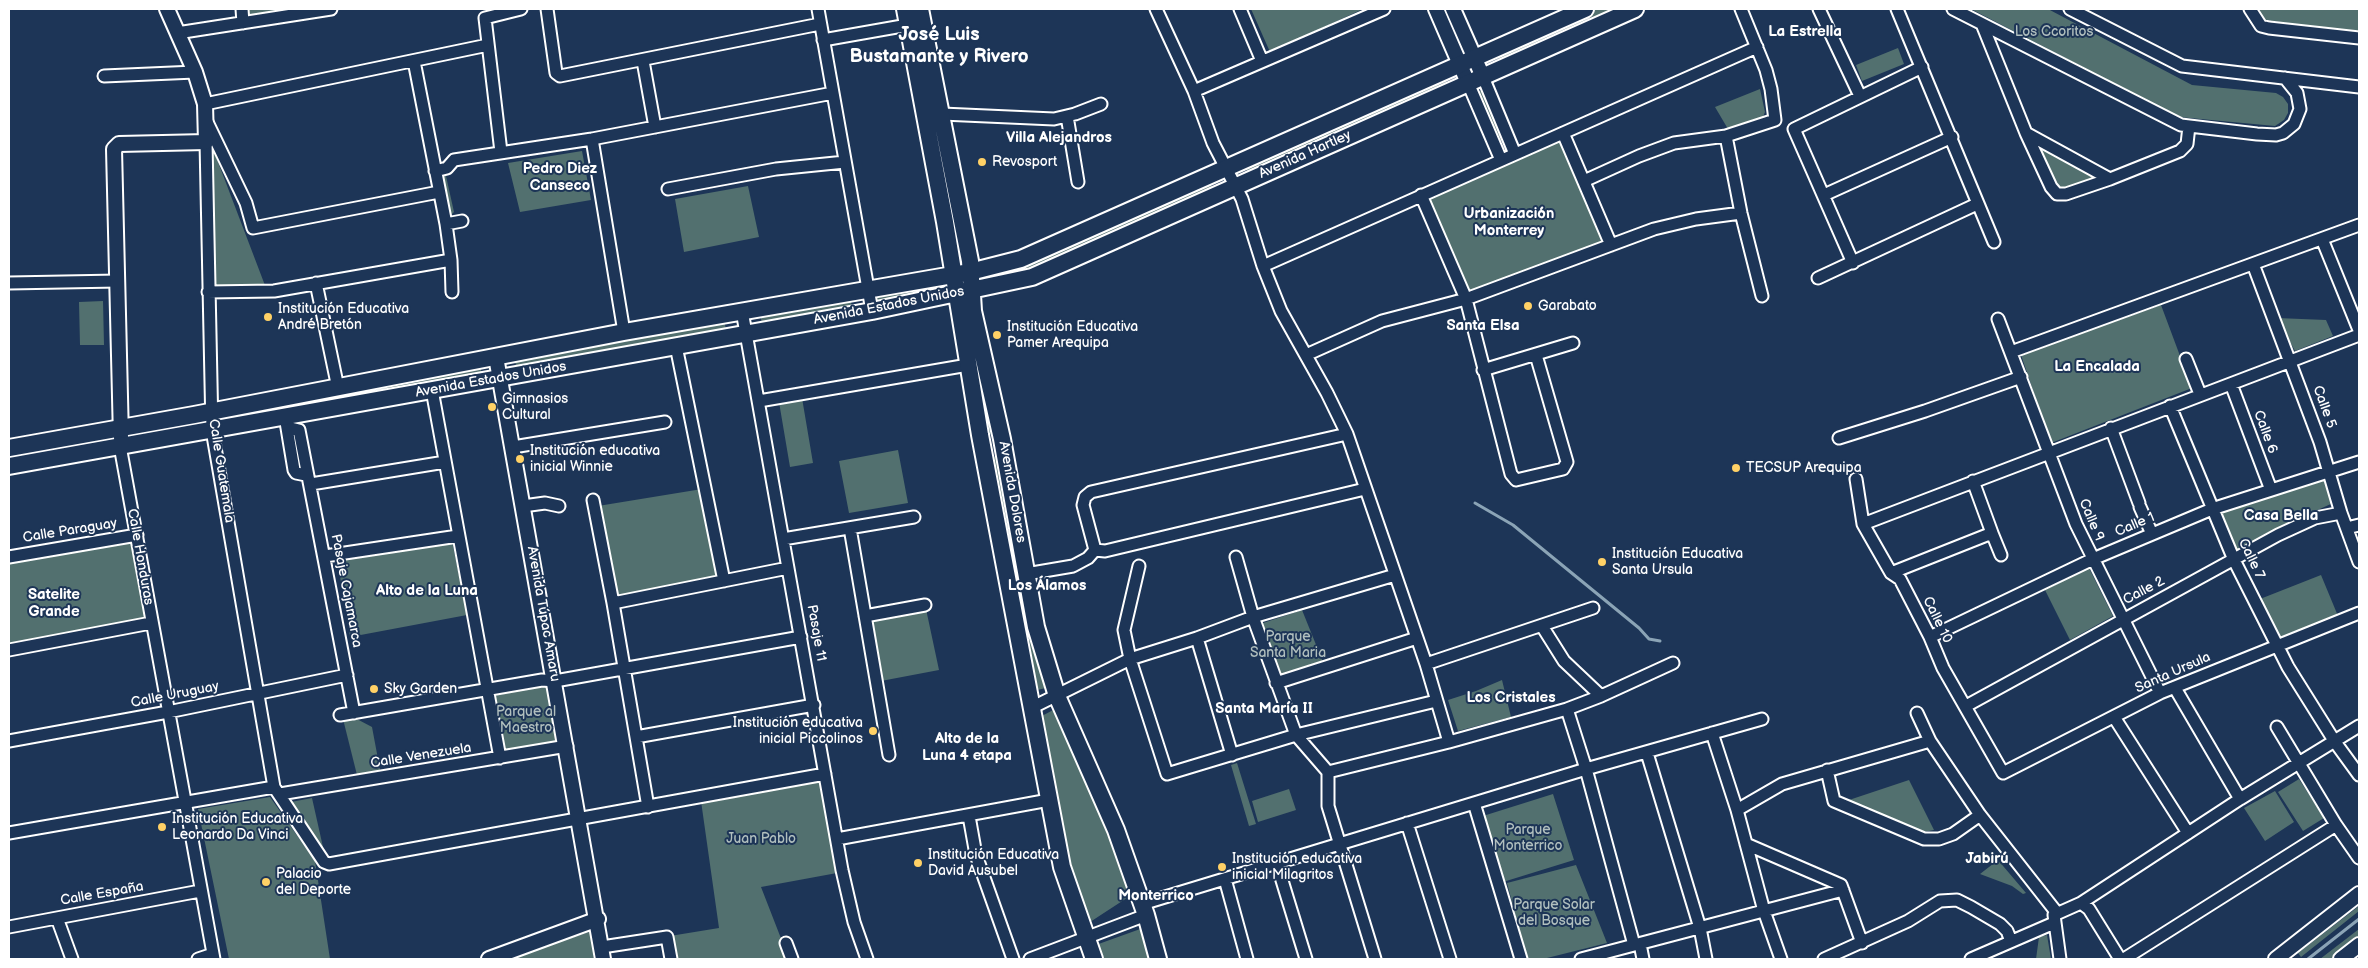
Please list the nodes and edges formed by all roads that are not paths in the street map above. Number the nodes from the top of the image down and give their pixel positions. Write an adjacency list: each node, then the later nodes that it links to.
1 (167, 9): 25 (street, Calle Guatemala)
2 (242, 9): 22 (street)
3 (331, 9): 22 (street)
4 (521, 9): 28 (street)
5 (547, 9): 31 (street)
6 (818, 9): 23 (street)
7 (920, 9): 45 (main road, Avenida Dolores)
8 (1156, 9): 40 (street)
9 (1240, 9): 32 (street)
10 (1384, 9): 32 (street)
11 (1436, 9): 33 (street)
12 (1452, 9): 33 (street)
13 (1585, 9): 33 (main road, Avenida Hartley)
14 (1635, 9): 38 (main road, Avenida Hartley)
15 (1741, 9): 29 (street)
16 (1819, 9): 42 (street)
17 (1897, 9): 34 (street)
18 (1953, 9): 24 (street)
19 (2070, 9): 37 (street)
20 (2250, 9): 26 (street)
21 (907, 17): 27 (street); 83 (main road, Avenida Dolores)
22 (243, 23): 25 (street)
23 (820, 24): 27 (street); 31 (street)
24 (1982, 24): 49 (street); 50 (street)
25 (177, 33): 35 (street, Calle Guatemala)
26 (2359, 38)
27 (823, 40): 41 (street)
28 (488, 44): 30 (street); 56 (street)
29 (1757, 47): 51 (street); 52 (street)
30 (414, 61): 43 (street); 61 (street)
31 (643, 61): 48 (street)
32 (1262, 61): 40 (street)
33 (1467, 62): 38 (street); 60 (main road, Avenida Hartley)
34 (1922, 67): 42 (street); 53 (street)
35 (195, 72): 36 (street); 43 (street, Calle Guatemala)
36 (104, 76)
37 (2284, 78): 39 (street); 49 (street)
38 (1476, 80): 57 (street); 58 (street); 65 (main road, Avenida Hartley)
39 (2359, 87)
40 (1194, 91): 60 (street)
41 (833, 93): 48 (street); 59 (street)
42 (1860, 96): 69 (street)
43 (205, 104): 47 (street, Calle Guatemala)
44 (1101, 104): 46 (street)
45 (942, 114): 46 (street); 82 (main road, Avenida Dolores)
46 (1067, 116): 64 (street)
47 (206, 120): 55 (street, Calle Guatemala); 67 (street)
48 (655, 126): 54 (street)
49 (2189, 126): 62 (street)
50 (2026, 132): 62 (street); 62 (street)
51 (1563, 133): 57 (street); 63 (street)
52 (1726, 136): 63 (street); 71 (street)
53 (1952, 138): 69 (street); 70 (street)
54 (592, 139): 56 (street); 100 (street)
55 (206, 142): 86 (street, Calle Honduras); 90 (street, Calle Guatemala)
56 (501, 152): 61 (street)
57 (1515, 154): 58 (street)
58 (1502, 160): 68 (street)
59 (845, 162): 66 (street); 89 (street)
60 (1227, 168): 65 (street); 82 (main road, Avenida Hartley)
61 (436, 171): 67 (street)
62 (2110, 179)
63 (1584, 181): 77 (street)
64 (1078, 182)
65 (1235, 185): 81 (street); 92 (main road, Avenida Hartley)
66 (668, 189)
67 (440, 192): 73 (street)
68 (1422, 195): 81 (street); 94 (street)
69 (1824, 195): 79 (street)
70 (1977, 204): 76 (street); 79 (street)
71 (1741, 214): 77 (street); 93 (street)
72 (462, 221): 73 (street)
73 (446, 224): 78 (street)
74 (2359, 225): 75 (street)
75 (2322, 239): 80 (street); 99 (street)
76 (1994, 242)
77 (1611, 245): 94 (street)
78 (451, 260): 88 (street); 91 (street)
79 (1853, 263): 84 (street)
80 (2253, 264): 105 (street); 110 (street, Calle 5)
81 (1263, 266): 106 (street)
82 (970, 272): 83 (main road, Avenida Hartley); 92 (main road, Avenida Dolores)
83 (954, 275): 85 (main road, Avenida Estados Unidos); 92 (main road, Avenida Dolores)
84 (1818, 278)
85 (916, 280): 89 (main road, Avenida Estados Unidos); 95 (main road)
86 (118, 281): 87 (street); 124 (street, Calle Honduras)
87 (9, 283)
88 (316, 283): 90 (street); 116 (street)
89 (868, 289): 96 (main road, Avenida Estados Unidos); 97 (street)
90 (208, 292): 121 (street, Calle Guatemala)
91 (452, 292)
92 (964, 292): 95 (main road, Avenida Estados Unidos); 111 (main road, Avenida Dolores); 129 (main road, Avenida Dolores)
93 (1762, 296)
94 (1466, 299): 106 (street); 112 (street)
95 (921, 301): 97 (main road, Avenida Estados Unidos)
96 (742, 311): 100 (main road, Avenida Estados Unidos); 101 (street, Pasaje 11)
97 (872, 311): 101 (main road, Avenida Estados Unidos)
98 (1998, 319): 105 (street, Calle 9)
99 (2359, 330)
100 (624, 332): 108 (main road, Avenida Estados Unidos)
101 (746, 333): 104 (main road, Avenida Estados Unidos); 119 (street, Pasaje 11)
102 (2359, 335): 110 (street)
103 (1573, 343): 107 (street)
104 (676, 346): 114 (main road, Avenida Estados Unidos); 172 (street)
105 (2011, 352): 113 (street, Calle 9)
106 (1306, 355): 127 (street)
107 (1536, 355): 112 (street); 112 (street)
108 (496, 357): 114 (street, Avenida Túpac Amaru); 116 (main road, Avenida Estados Unidos)
109 (2186, 359): 118 (street)
110 (2291, 361): 115 (street); 138 (street, Calle 5)
111 (968, 365): 119 (street); 130 (main road, Avenida Dolores)
112 (1483, 370)
113 (2021, 377): 128 (street); 134 (street, Calle 9)
114 (500, 378): 117 (main road, Avenida Estados Unidos); 132 (street, Avenida Túpac Amaru)
115 (2231, 384): 118 (street); 143 (street, Calle 6)
116 (338, 388): 121 (main road, Avenida Estados Unidos)
117 (432, 390): 122 (main road, Avenida Estados Unidos); 135 (street)
118 (2200, 394): 120 (street)
119 (759, 401): 158 (street, Pasaje 11)
120 (2170, 406): 125 (street); 147 (street, Calle 7)
121 (212, 412): 124 (main road, Avenida Estados Unidos); 126 (street, Calle Guatemala)
122 (286, 422): 126 (main road, Avenida Estados Unidos); 140 (street)
123 (665, 422): 132 (street)
124 (122, 428): 131 (street, Calle Honduras); 133 (main road, Avenida Estados Unidos)
125 (2111, 428): 134 (street); 155 (street)
126 (212, 430): 131 (main road, Avenida Estados Unidos); 199 (street, Calle Guatemala)
127 (1347, 434): 142 (street); 159 (street)
128 (1839, 438)
129 (1002, 439): 130 (main road); 171 (main road, Avenida Dolores)
130 (982, 443): 173 (main road, Avenida Dolores)
131 (120, 446): 137 (main road, Avenida Estados Unidos); 156 (street, Calle Honduras)
132 (513, 447): 145 (street, Avenida Túpac Amaru)
133 (9, 448)
134 (2048, 452): 141 (street); 164 (street, Calle 9)
135 (445, 462): 140 (street); 157 (street)
136 (2359, 462): 138 (street, Calle 1)
137 (9, 466)
138 (2329, 471): 143 (street, Calle 1); 148 (street, Calle 5)
139 (1856, 479): 150 (street, Calle 10)
140 (309, 480): 161 (street, Pasaje Cajamarca)
141 (1973, 481): 150 (street); 154 (street)
142 (1365, 489): 159 (street); 170 (street)
143 (2271, 490): 147 (street, Calle 1)
144 (593, 500): 174 (street)
145 (523, 506): 146 (street); 194 (street, Avenida Túpac Amaru)
146 (559, 506)
147 (2212, 509): 155 (street, Calle 1); 165 (street, Calle 7)
148 (2341, 513): 153 (street, Calle 5); 165 (street, Calle 2)
149 (914, 517): 152 (street)
150 (1863, 524): 169 (street, Calle 10)
151 (2359, 524): 153 (street)
152 (850, 528): 158 (street); 178 (street)
153 (2347, 528): 166 (street, Calle 5)
154 (1992, 533): 160 (street); 169 (street)
155 (2152, 534): 164 (street, Calle 1)
156 (137, 535): 163 (street, Calle Paraguay); 181 (street, Calle Honduras)
157 (458, 536): 161 (street); 197 (street)
158 (783, 539): 168 (street, Pasaje 11)
159 (1095, 550): 171 (street)
160 (2002, 555)
161 (324, 556): 193 (street, Pasaje Cajamarca)
162 (1236, 556): 179 (street)
163 (9, 557)
164 (2093, 560): 180 (street, Calle 9); 184 (street, Calle 1)
165 (2234, 560): 180 (street, Calle 2); 187 (street, Calle 7)
166 (2359, 562)
167 (1139, 566): 189 (street)
168 (788, 568): 172 (street); 183 (street, Pasaje 11)
169 (1891, 573): 184 (street, Calle 10)
170 (1395, 576): 179 (street); 186 (street)
171 (1027, 577): 173 (main road); 200 (main road, Avenida Dolores)
172 (724, 581): 174 (street)
173 (1009, 584): 205 (main road, Avenida Dolores)
174 (613, 603): 192 (street)
175 (925, 604): 178 (street)
176 (1593, 608): 182 (street)
177 (2359, 612): 187 (street, Santa Ursula)
178 (865, 616): 224 (street)
179 (1253, 617): 185 (street); 195 (street)
180 (2123, 620): 198 (street, Calle 9); 204 (street, Calle 2)
181 (151, 623): 188 (street); 207 (street, Calle Honduras)
182 (1542, 626): 191 (street); 201 (street)
183 (801, 637): 192 (street); 203 (street, Pasaje 11)
184 (1930, 637): 204 (street, Calle 10)
185 (1197, 638): 189 (street); 225 (street)
186 (1417, 638): 191 (street); 195 (street)
187 (2278, 644): 196 (street, Santa Ursula); 221 (street, Calle 7)
188 (9, 650)
189 (1130, 660): 200 (street); 225 (street)
190 (1674, 663): 201 (street)
191 (1426, 664): 202 (street)
192 (625, 668): 194 (street); 217 (street)
193 (347, 675): 199 (street, Calle Uruguay); 208 (street, Pasaje Cajamarca)
194 (555, 681): 197 (street); 222 (street, Avenida Túpac Amaru)
195 (1276, 683): 216 (street)
196 (2175, 688): 198 (street, Santa Ursula); 235 (street)
197 (487, 690): 208 (street); 226 (street)
198 (2160, 693): 211 (street, Santa Ursula)
199 (259, 694): 207 (street, Calle Uruguay); 234 (street, Calle Guatemala)
200 (1057, 696): 205 (street); 258 (main road, Avenida Dolores)
201 (1601, 696): 206 (street)
202 (1436, 701): 216 (street); 220 (street)
203 (814, 705): 217 (street); 232 (street, Pasaje 11)
204 (1966, 706): 231 (street, Calle 10)
205 (1031, 708): 236 (main road, Avenida Dolores)
206 (1567, 709): 220 (street); 228 (street)
207 (168, 712): 218 (street, Calle Uruguay); 237 (street, Calle Honduras)
208 (354, 713): 210 (street)
209 (1917, 713): 219 (street)
210 (340, 716)
211 (2114, 717): 231 (street, Santa Ursula); 247 (street)
212 (1762, 719): 215 (street)
213 (2359, 726): 221 (street)
214 (2277, 727): 227 (street)
215 (1712, 733): 223 (street); 240 (street)
216 (1296, 735): 225 (street); 230 (street)
217 (636, 737): 239 (street)
218 (9, 741)
219 (1930, 741): 229 (street); 241 (street)
220 (1449, 742): 230 (street)
221 (2335, 742): 227 (street); 233 (street, Calle 7)
222 (566, 746): 226 (street, Calle Venezuela); 243 (street, Avenida Túpac Amaru)
223 (1647, 753): 228 (street); 264 (street)
224 (889, 755)
225 (1232, 756)
226 (500, 758): 234 (street, Calle Venezuela)
227 (2299, 764): 235 (street); 245 (street)
228 (1586, 769): 238 (street); 269 (street)
229 (1827, 770): 240 (street); 241 (street)
230 (1328, 772): 249 (street)
231 (2003, 773)
232 (825, 774): 239 (street); 248 (street, Pasaje 11)
233 (2359, 776)
234 (277, 791): 237 (street, Calle Venezuela); 243 (street, Calle Guatemala)
235 (2240, 799): 247 (street)
236 (1049, 800): 242 (street); 265 (main road, Avenida Dolores)
237 (185, 802): 246 (street, Calle Venezuela); 255 (street, Calle Honduras)
238 (1474, 803): 244 (street); 287 (street)
239 (648, 807): 243 (street)
240 (1737, 810): 250 (street)
241 (1980, 815): 261 (street)
242 (969, 816): 248 (street); 279 (street)
243 (579, 818): 262 (street, Avenida Túpac Amaru)
244 (1407, 823): 249 (street); 286 (street)
245 (2336, 825): 251 (street); 296 (street)
246 (9, 833)
247 (2188, 833): 257 (street)
248 (838, 839): 278 (street, Pasaje 11)
249 (1339, 843): 252 (street); 285 (street)
250 (1746, 844): 254 (street); 259 (street)
251 (2359, 858)
252 (1277, 864): 253 (street); 284 (street)
253 (1226, 879): 258 (street); 283 (street)
254 (1843, 890): 259 (street); 268 (street)
255 (200, 892): 260 (street, Calle España); 272 (street, Calle Honduras)
256 (2359, 894): 297 (street)
257 (2081, 903): 261 (street); 295 (street)
258 (1144, 909): 265 (street); 282 (main road, Avenida Dolores)
259 (1764, 910): 264 (street); 291 (street)
260 (57, 918): 263 (street, Calle España); 273 (street)
261 (2056, 918): 266 (street); 294 (street)
262 (598, 919): 271 (street, Avenida Túpac Amaru); 275 (street)
263 (9, 927)
264 (1700, 928): 269 (street); 290 (street)
265 (1086, 939): 280 (street); 281 (main road, Avenida Dolores)
266 (2011, 941): 268 (street); 293 (street)
267 (786, 943): 277 (street)
268 (1862, 943): 292 (street)
269 (1637, 944): 288 (street); 289 (street)
270 (2359, 945): 298 (street)
271 (602, 953): 276 (street)
272 (214, 956): 274 (street)
273 (72, 959)
274 (198, 959)
275 (489, 959)
276 (671, 959)
277 (792, 959)
278 (867, 959)
279 (1013, 959)
280 (1030, 959)
281 (1094, 959)
282 (1158, 959)
283 (1247, 959)
284 (1306, 959)
285 (1375, 959)
286 (1450, 959)
287 (1521, 959)
288 (1581, 959)
289 (1642, 959)
290 (1706, 959)
291 (1781, 959)
292 (1824, 959)
293 (1971, 959)
294 (2060, 959)
295 (2120, 959)
296 (2124, 959)
297 (2276, 959)
298 (2341, 959)

